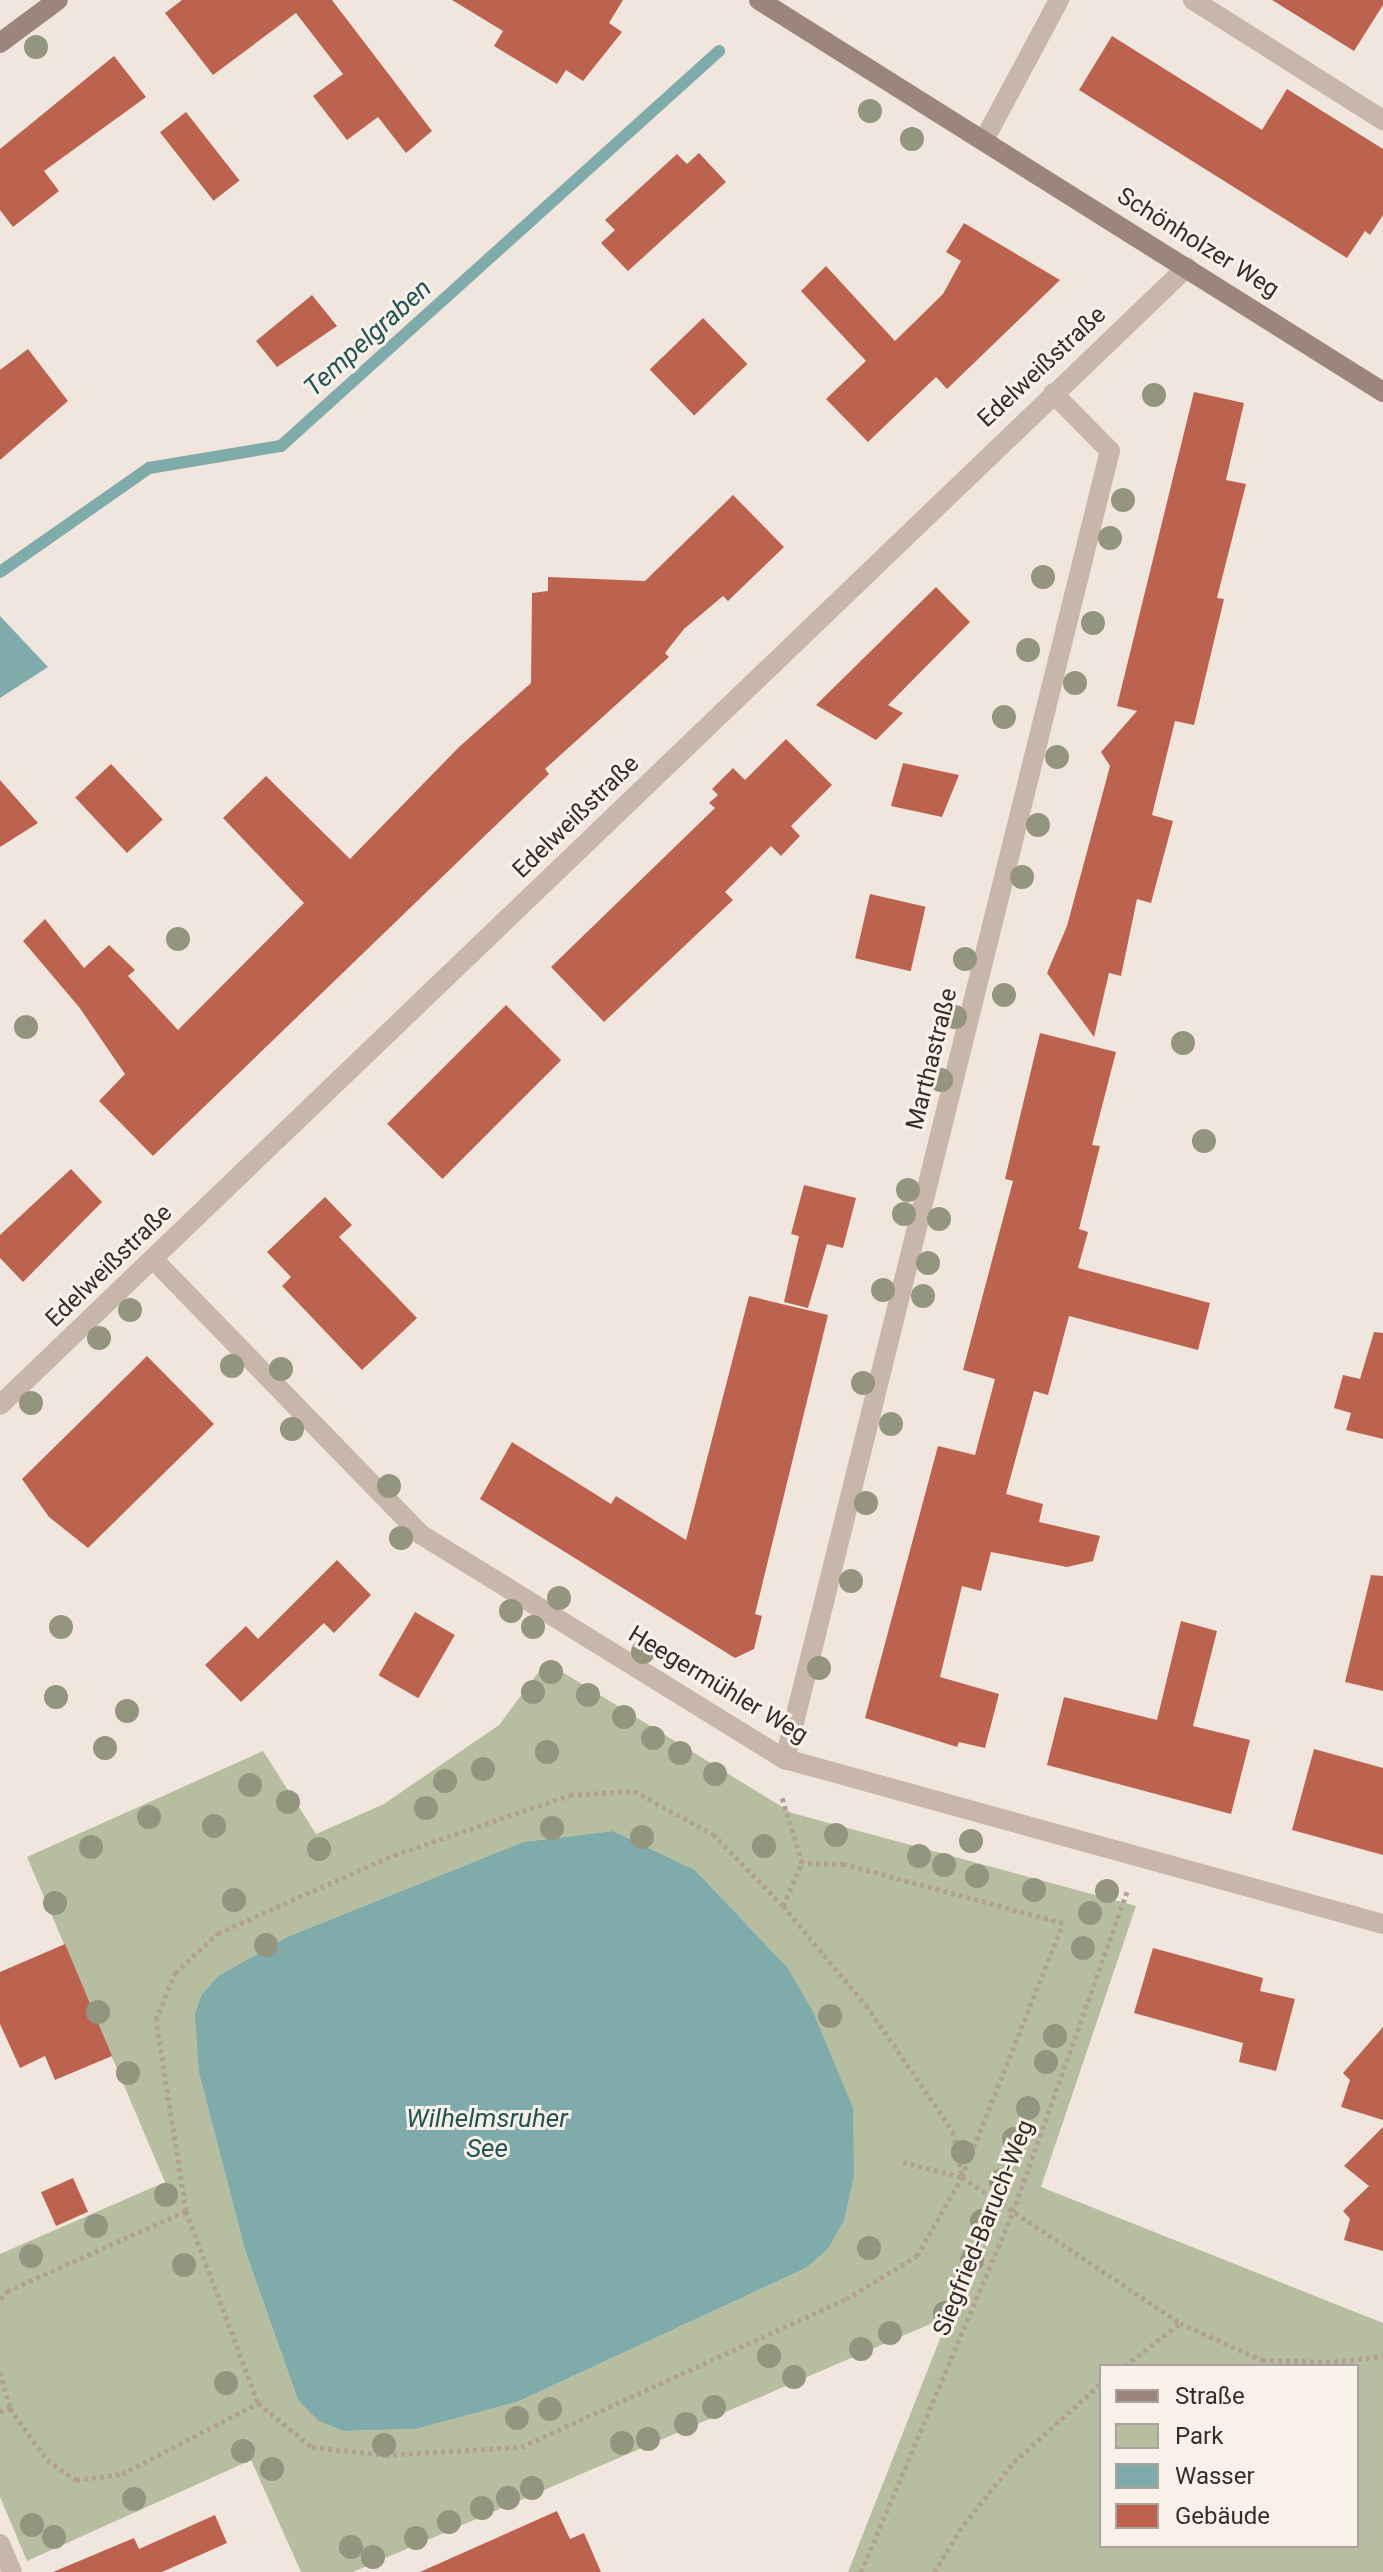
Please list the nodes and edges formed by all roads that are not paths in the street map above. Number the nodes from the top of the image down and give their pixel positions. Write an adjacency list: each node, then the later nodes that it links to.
1 (58, 0): 5 (main road)
2 (759, 0): 7 (main road, Schönholzer Weg)
3 (1059, 0): 7 (street)
4 (1193, 0): 6 (street)
5 (0, 43)
6 (1383, 120)
7 (984, 140): 8 (main road, Schönholzer Weg)
8 (1187, 267): 9 (main road, Schönholzer Weg); 10 (street, Edelweißstraße)
9 (1383, 392)
10 (1053, 393): 11 (street, Edelweißstraße); 13 (street, Marthastraße)
11 (154, 1260): 12 (street, Edelweißstraße); 13 (street, Heegermühler Weg)
12 (0, 1405)
13 (785, 1759): 14 (street, Heegermühler Weg)
14 (1383, 1924)
15 (0, 2544): 16 (street)
16 (12, 2572)

